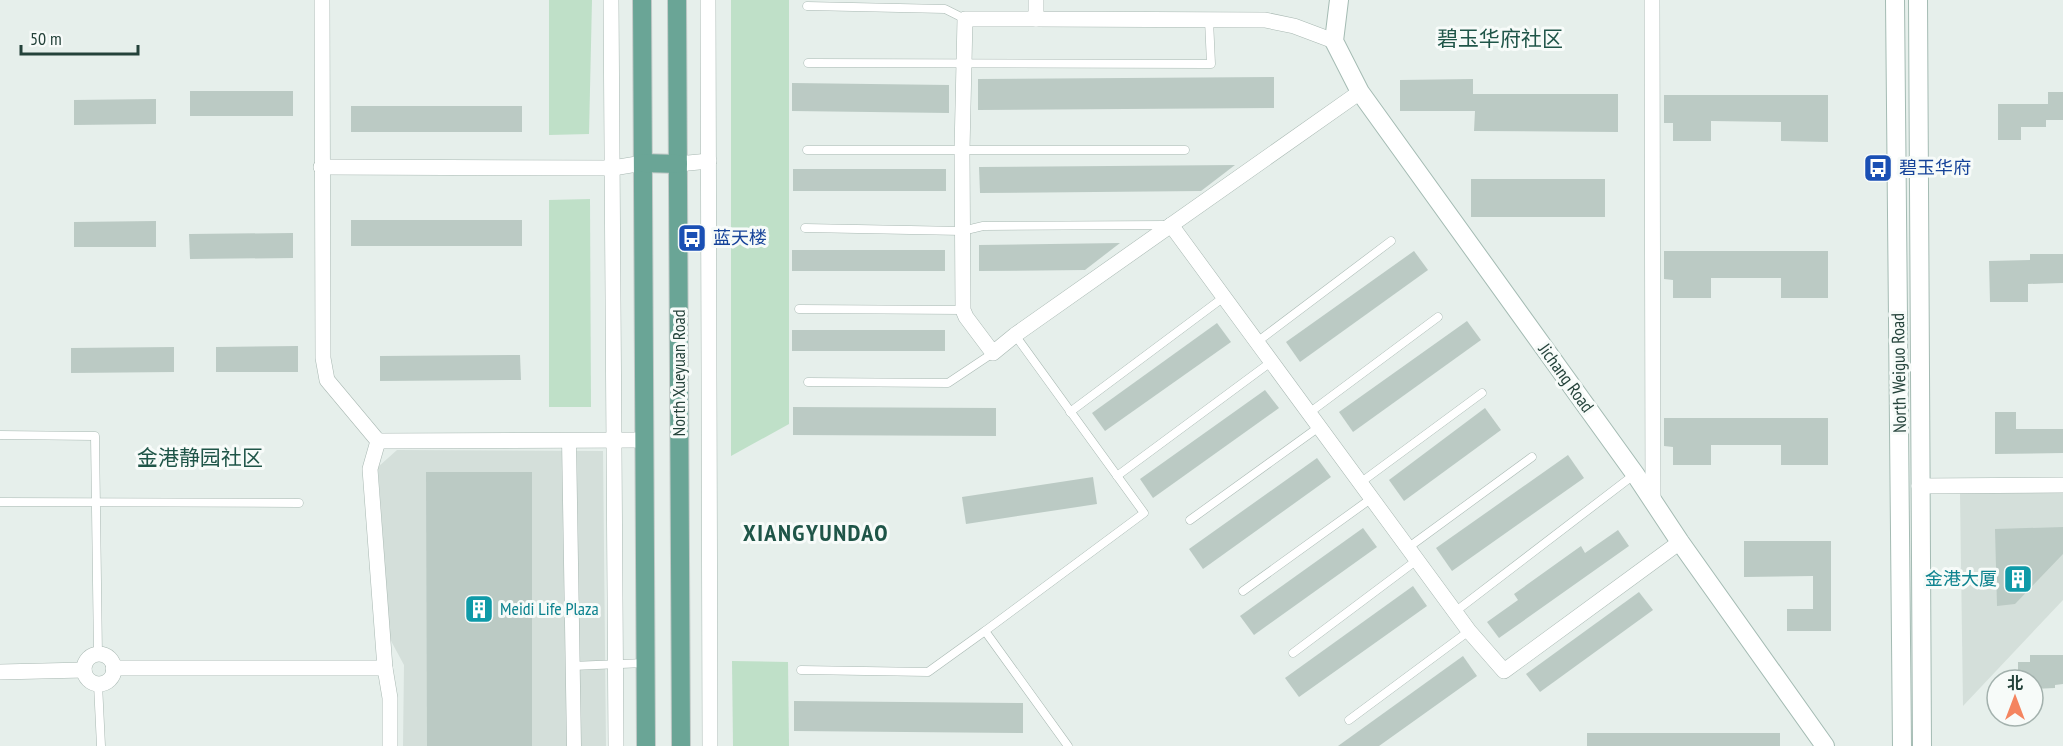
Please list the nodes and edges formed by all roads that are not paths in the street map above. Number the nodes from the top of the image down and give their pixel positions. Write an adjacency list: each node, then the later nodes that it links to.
1 (322, 0): 25 (street)
2 (611, 0): 26 (street)
3 (642, 0): 23 (main road, North Xueyuan Road)
4 (677, 0): 24 (main road, North Xueyuan Road)
5 (708, 0): 22 (street)
6 (1036, 0): 13 (street)
7 (1339, 0): 15 (main road)
8 (1652, 0): 56 (street)
9 (1895, 0): 89 (main road, North Weiguo Road)
10 (1918, 0): 54 (main road, North Weiguo Road)
11 (807, 6): 12 (lane)
12 (964, 19): 13 (street); 17 (street)
13 (1036, 19): 14 (street)
14 (1209, 20): 15 (street); 17 (lane)
15 (1334, 40): 18 (main road, Jichang Road)
16 (808, 63): 17 (lane)
17 (963, 63): 20 (street)
18 (1360, 92): 27 (street); 50 (main road, Jichang Road)
19 (807, 150): 20 (lane)
20 (962, 150): 21 (lane); 29 (street)
21 (1185, 150)
22 (709, 161): 24 (street); 86 (street)
23 (643, 163): 24 (main road); 26 (street); 47 (main road, North Xueyuan Road)
24 (678, 164): 85 (main road, North Xueyuan Road)
25 (321, 167): 26 (street); 48 (street)
26 (613, 168): 46 (street)
27 (1171, 225): 29 (lane); 31 (street); 35 (street)
28 (805, 228): 29 (lane)
29 (962, 231): 33 (street)
30 (1391, 242): 36 (lane)
31 (1224, 297): 36 (street); 41 (lane)
32 (799, 309): 33 (lane)
33 (963, 310): 37 (street)
34 (1438, 317): 42 (lane)
35 (1015, 335): 37 (street); 41 (lane)
36 (1257, 342): 38 (street)
37 (993, 353): 39 (lane)
38 (1271, 362): 42 (street); 51 (lane)
39 (808, 382)
40 (1482, 393): 52 (lane)
41 (1070, 412): 51 (lane)
42 (1309, 413): 43 (street)
43 (1319, 427): 52 (street); 60 (lane)
44 (0, 435): 58 (lane)
45 (569, 440): 46 (street); 48 (street); 71 (lane)
46 (614, 440): 47 (street); 70 (street)
47 (644, 440): 69 (main road, North Xueyuan Road)
48 (378, 441): 73 (street)
49 (1532, 457): 62 (lane)
50 (1635, 474): 56 (main road, Jichang Road); 64 (lane)
51 (1117, 476): 65 (lane)
52 (1360, 483): 55 (street)
53 (2063, 485): 54 (street)
54 (1919, 486): 90 (main road, North Weiguo Road)
55 (1372, 498): 62 (street); 63 (lane)
56 (1653, 501): 61 (main road, Jichang Road)
57 (0, 502): 58 (lane)
58 (96, 502): 59 (lane); 68 (lane)
59 (299, 503)
60 (1190, 520)
61 (1680, 542): 66 (street); 88 (main road, Jichang Road)
62 (1413, 554): 64 (street); 67 (lane)
63 (1243, 591)
64 (1456, 611): 66 (street)
65 (985, 631): 75 (lane); 87 (lane)
66 (1469, 631): 78 (lane)
67 (1293, 653)
68 (98, 655): 72 (street); 74 (street)
69 (645, 663): 70 (lane); 84 (main road, North Xueyuan Road)
70 (616, 664): 71 (lane); 83 (street)
71 (573, 666): 81 (lane); 82 (lane)
72 (113, 668): 73 (street); 77 (street)
73 (385, 668): 80 (street)
74 (84, 670): 76 (street); 77 (street)
75 (801, 670)
76 (0, 672)
77 (99, 684): 79 (lane)
78 (1349, 720)
79 (101, 746)
80 (390, 746)
81 (571, 746)
82 (577, 746)
83 (616, 746)
84 (646, 746)
85 (681, 746)
86 (710, 746)
87 (1068, 746)
88 (1825, 746)
89 (1902, 746)
90 (1922, 746)

